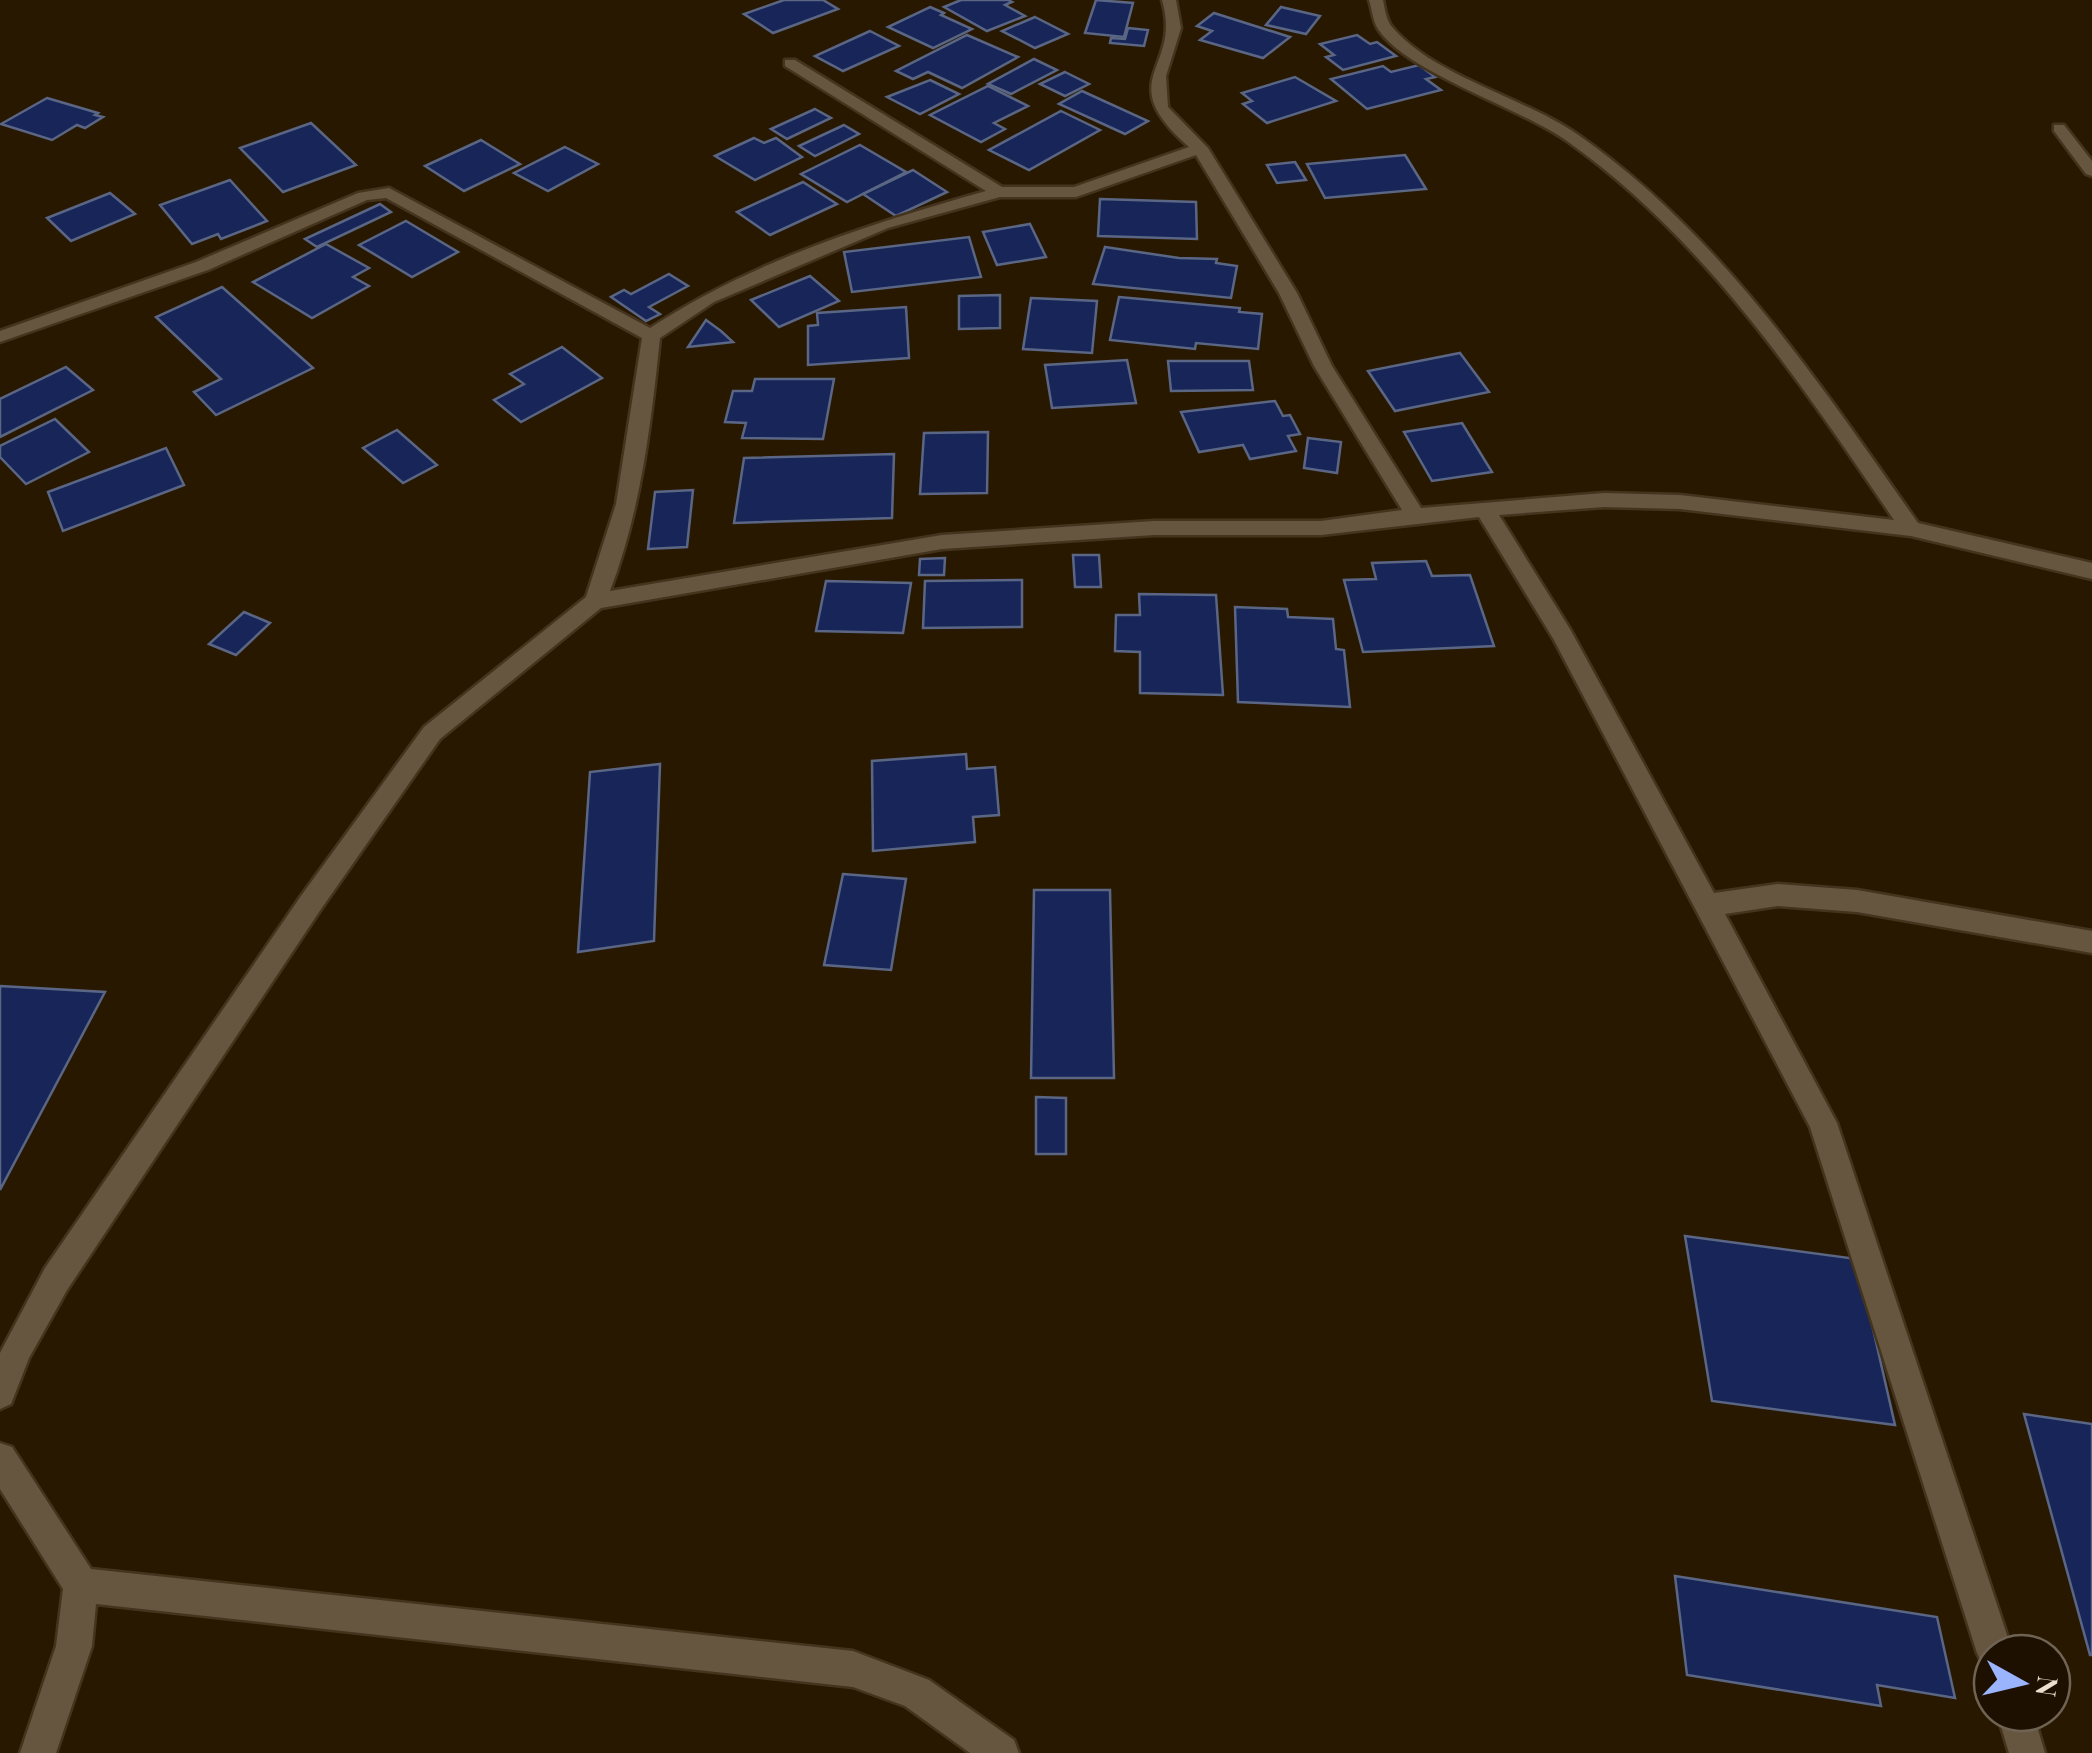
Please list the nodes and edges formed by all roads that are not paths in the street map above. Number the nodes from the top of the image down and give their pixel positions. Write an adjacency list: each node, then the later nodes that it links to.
1 (1168, 0): 5 (street)
2 (1376, 0): 12 (street)
3 (790, 62): 7 (street)
4 (2059, 128): 6 (street)
5 (1200, 148): 7 (street); 11 (street)
6 (2092, 171)
7 (999, 192): 8 (street)
8 (651, 336): 9 (street); 14 (street)
9 (0, 337)
10 (1486, 510): 11 (street); 12 (street); 15 (street)
11 (1415, 515): 14 (street)
12 (1911, 530): 13 (street)
13 (2092, 571)
14 (594, 601): 17 (street)
15 (1708, 905): 16 (street); 20 (street)
16 (2092, 942)
17 (0, 1393)
18 (0, 1460): 19 (street)
19 (81, 1585): 21 (street); 22 (street)
20 (1989, 1633)
21 (38, 1753)
22 (1001, 1753)

